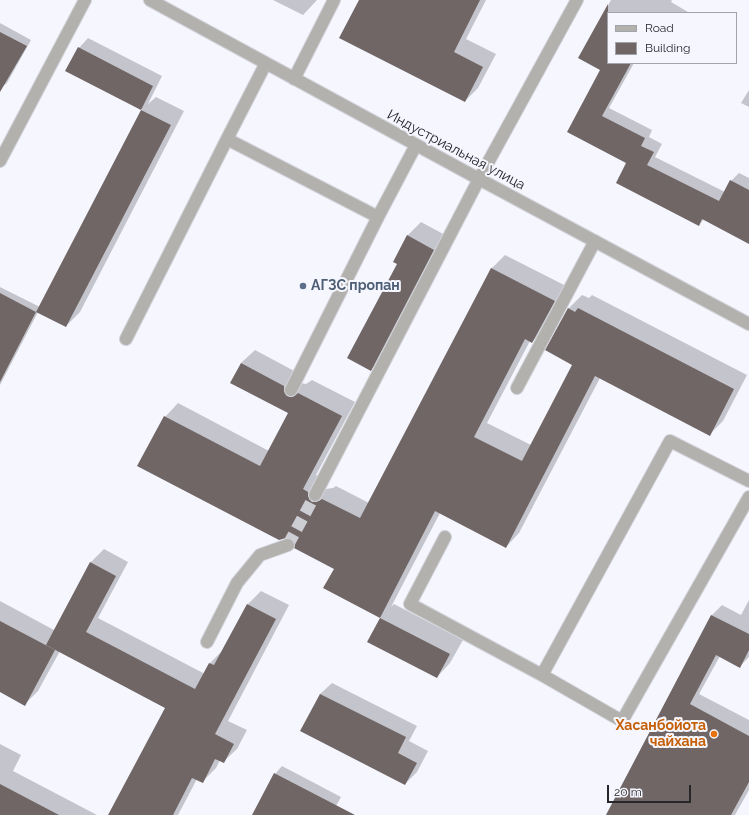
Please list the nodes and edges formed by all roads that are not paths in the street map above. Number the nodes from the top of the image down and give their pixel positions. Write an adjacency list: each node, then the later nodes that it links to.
1 (84, 0): 9 (street)
2 (150, 0): 5 (street, Индустриальная улица)
3 (334, 0): 6 (street)
4 (577, 0): 10 (street)
5 (266, 63): 6 (street, Индустриальная улица); 7 (street)
6 (294, 79): 8 (street, Индустриальная улица)
7 (227, 139): 11 (street); 14 (street)
8 (416, 145): 10 (street, Индустриальная улица); 11 (street)
9 (0, 161)
10 (479, 180): 12 (street, Индустриальная улица); 18 (street)
11 (378, 217): 16 (street)
12 (595, 241): 13 (street, Индустриальная улица); 15 (street)
13 (749, 324)
14 (126, 338)
15 (517, 388)
16 (291, 390)
17 (749, 481): 23 (street)
18 (315, 495)
19 (749, 497): 23 (street)
20 (445, 537): 23 (street)
21 (288, 545): 22 (street)
22 (207, 642)
23 (542, 675)

